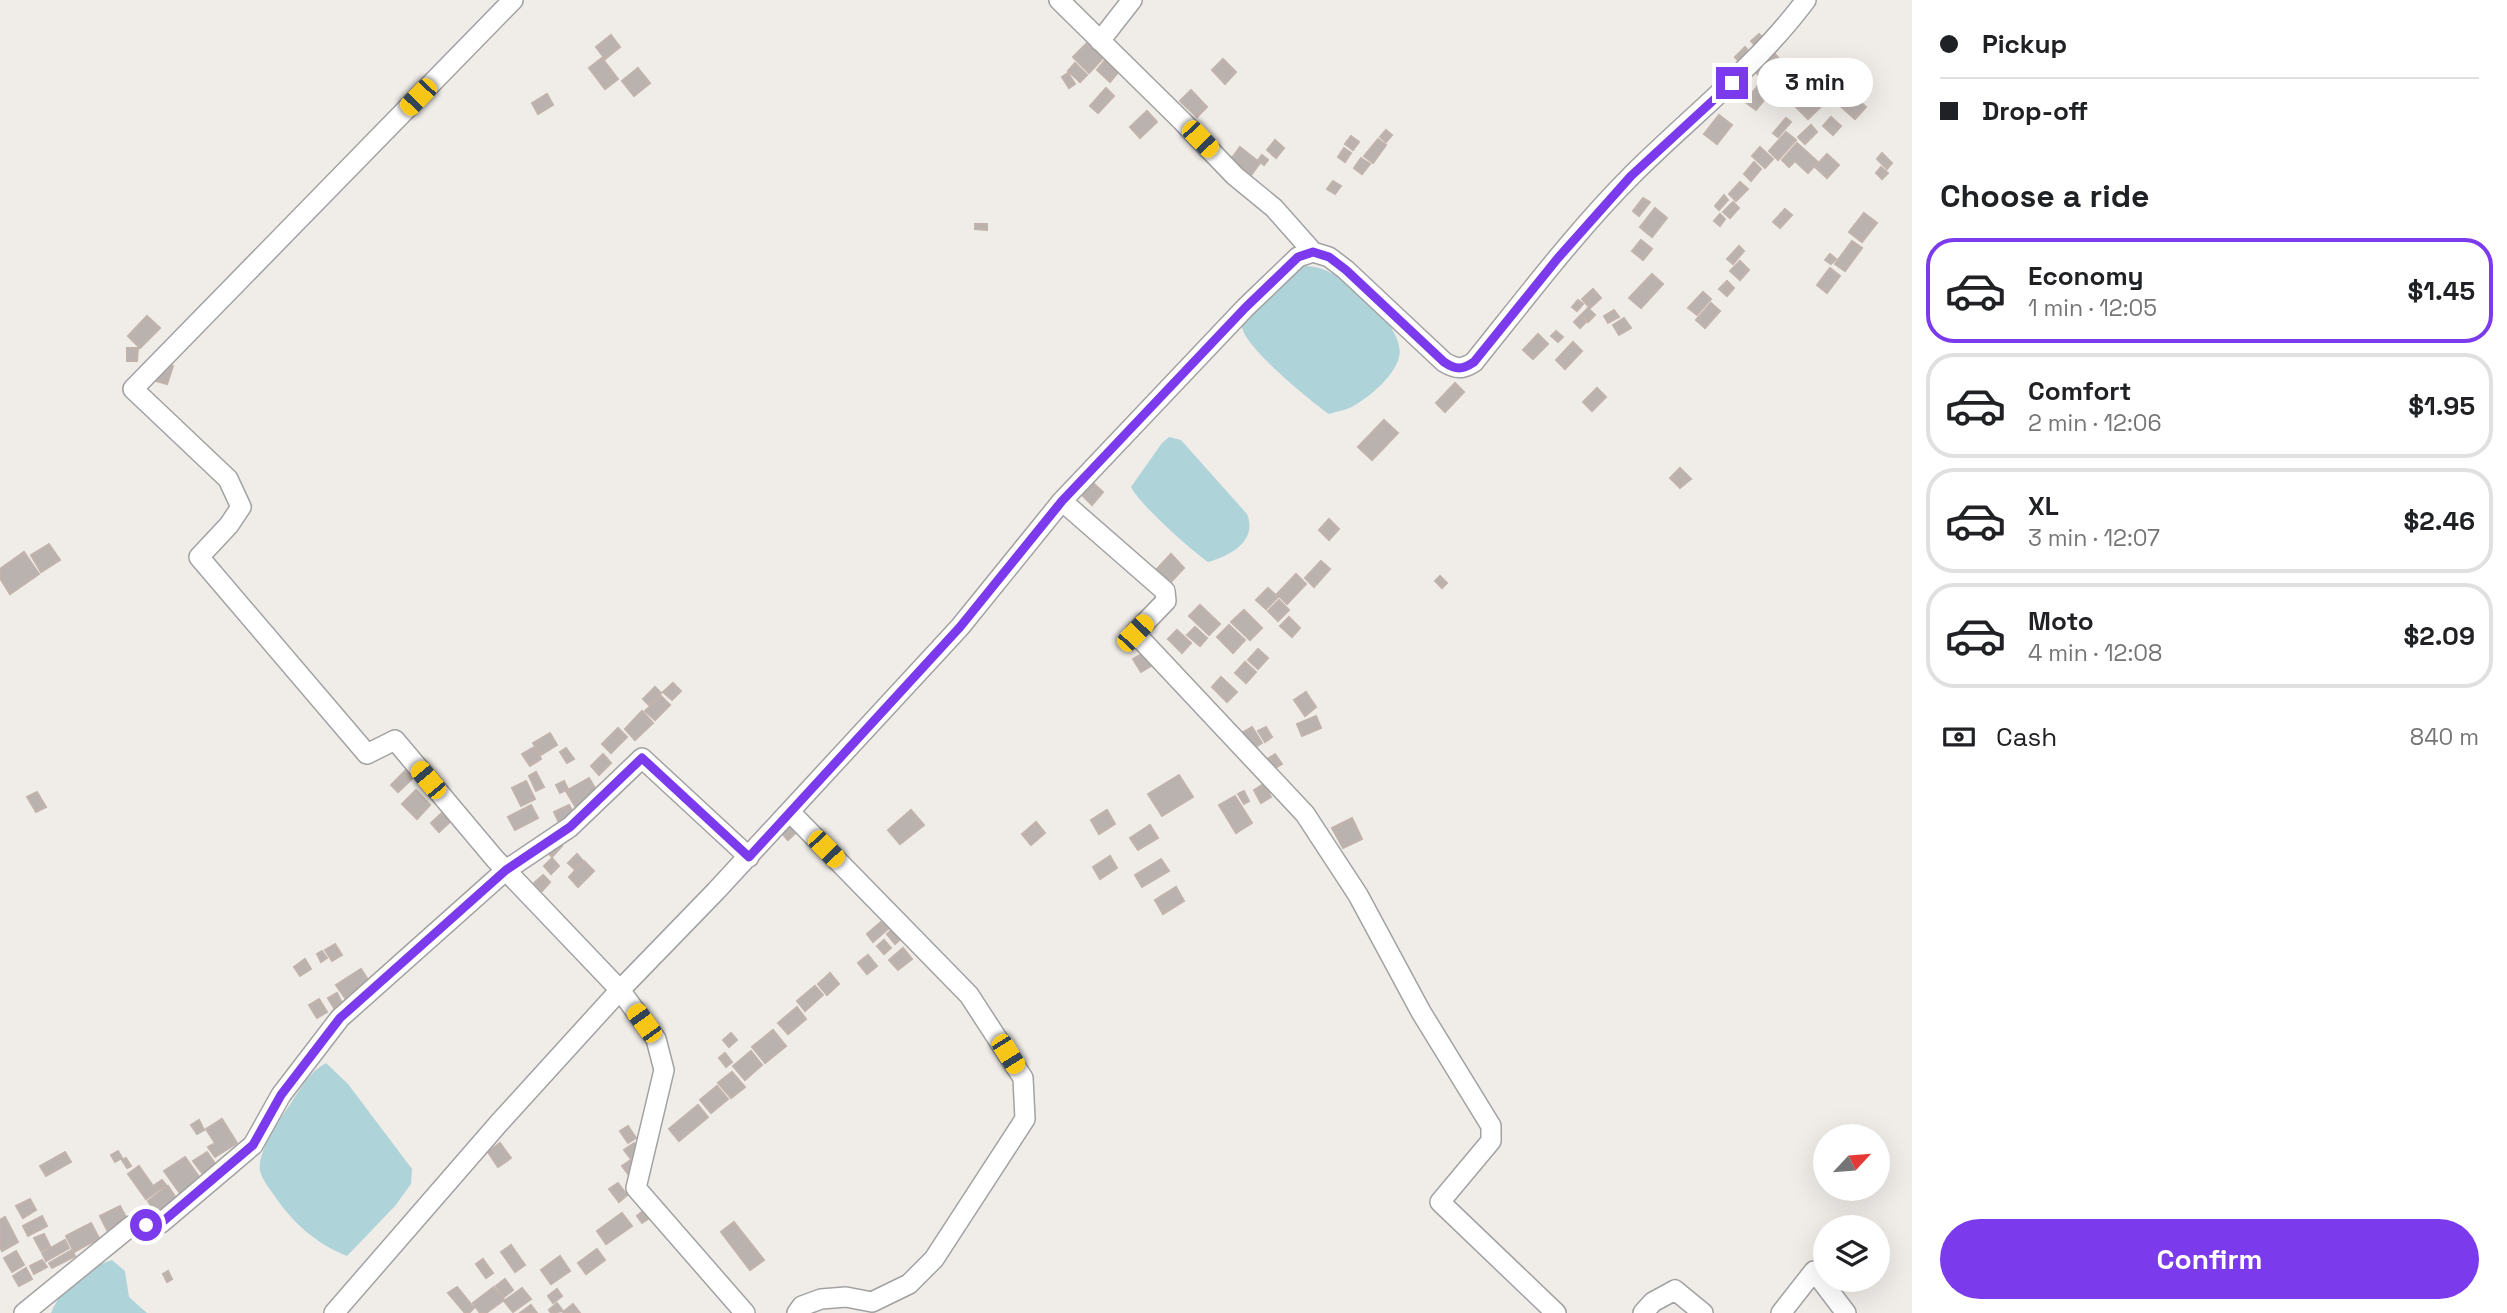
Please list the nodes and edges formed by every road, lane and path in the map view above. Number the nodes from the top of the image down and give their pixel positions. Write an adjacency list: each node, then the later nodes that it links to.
1 (513, 0): 10 (street)
2 (1059, 0): 5 (street)
3 (1132, 0): 5 (street)
4 (1806, 0): 6 (street)
5 (1100, 41): 6 (street)
6 (1313, 252): 7 (street)
7 (1062, 501): 8 (street); 16 (street)
8 (790, 812): 9 (street); 15 (street)
9 (749, 857): 10 (street); 11 (street)
10 (506, 870): 11 (street); 12 (street)
11 (620, 990): 13 (street); 14 (street)
12 (24, 1313)
13 (334, 1313)
14 (745, 1313)
15 (797, 1313)
16 (1556, 1313)
17 (1643, 1313): 18 (street)
18 (1703, 1313)
19 (1781, 1313): 20 (street)
20 (1846, 1313)

